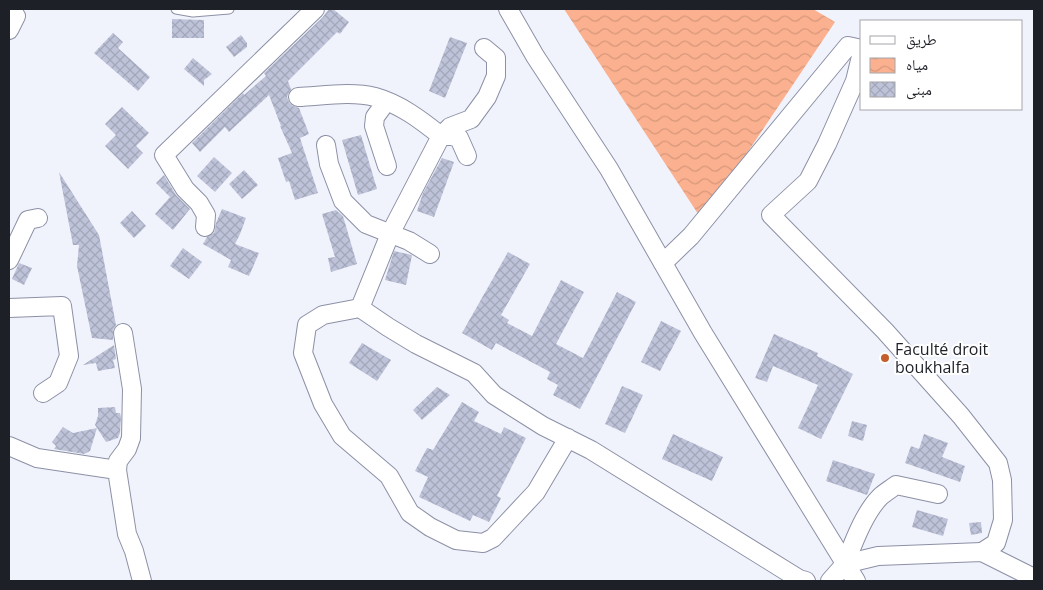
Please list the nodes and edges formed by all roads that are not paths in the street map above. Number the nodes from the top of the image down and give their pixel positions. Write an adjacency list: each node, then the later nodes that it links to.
1 (176, 9): 2 (lane)
2 (229, 9)
3 (315, 9): 15 (street)
4 (508, 9): 19 (street)
5 (484, 48): 10 (street)
6 (860, 48): 19 (street)
7 (860, 60): 28 (street)
8 (298, 97): 9 (street)
9 (386, 102): 10 (street); 13 (street)
10 (441, 136): 12 (street); 16 (street)
11 (326, 145): 16 (street)
12 (467, 156)
13 (387, 166)
14 (38, 218): 18 (street)
15 (205, 227)
16 (390, 234): 17 (street); 21 (street)
17 (430, 254)
18 (9, 260)
19 (663, 264): 29 (street)
20 (9, 308): 23 (street)
21 (360, 308): 24 (street); 24 (street)
22 (123, 333): 26 (street)
23 (43, 393)
24 (568, 438): 32 (street)
25 (9, 446): 26 (street)
26 (117, 470): 31 (street)
27 (938, 494): 29 (street)
28 (982, 552): 29 (street); 30 (street)
29 (845, 564): 33 (street); 34 (street)
30 (1034, 578)
31 (142, 581)
32 (806, 581)
33 (830, 581)
34 (856, 581)

